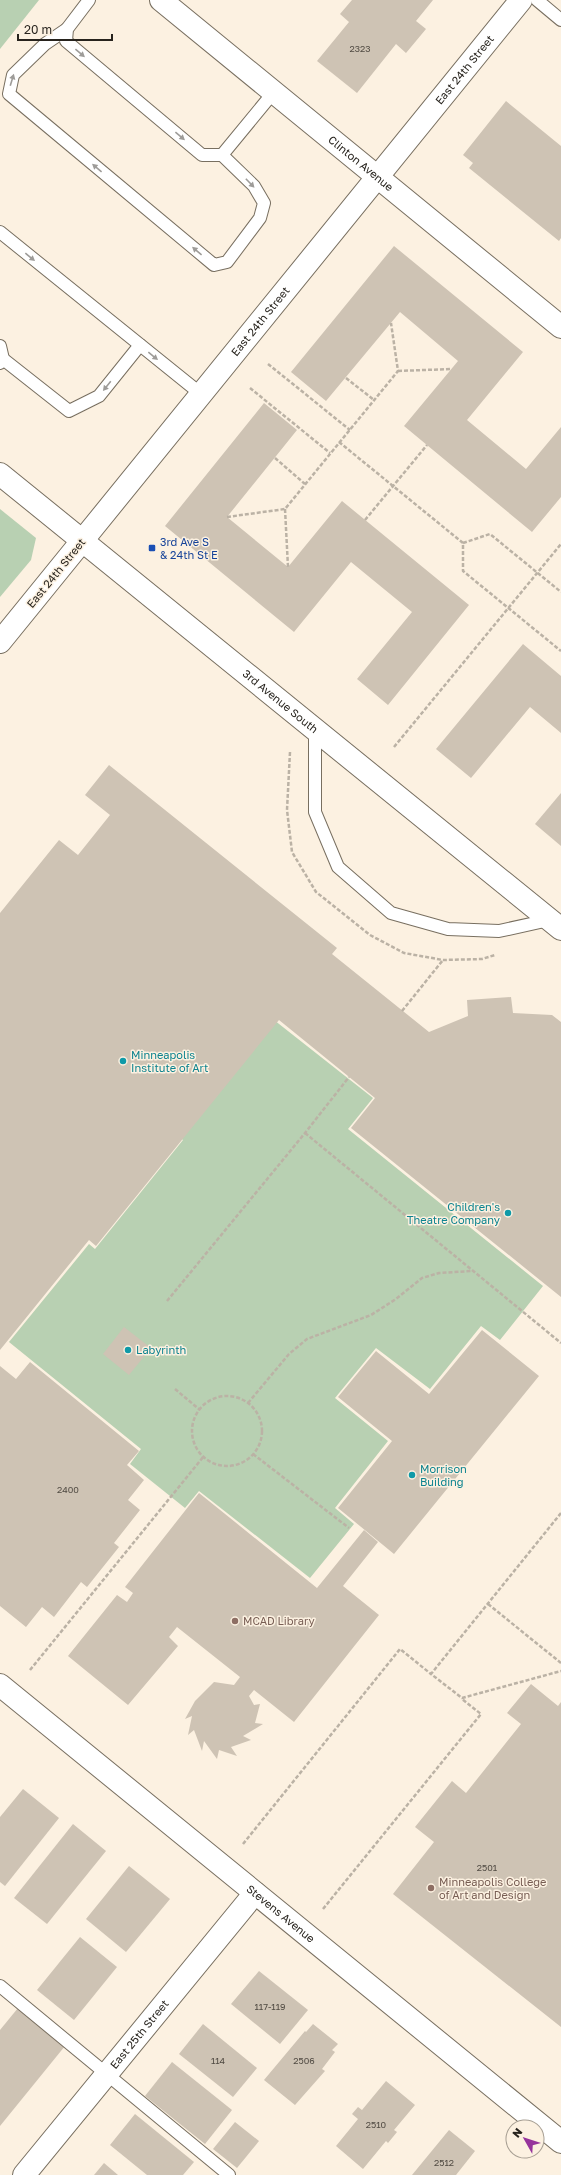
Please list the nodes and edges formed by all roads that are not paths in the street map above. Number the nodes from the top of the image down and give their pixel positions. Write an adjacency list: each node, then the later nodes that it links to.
1 (89, 0): 6 (lane)
2 (160, 0): 7 (street, Clinton Avenue)
3 (521, 0): 9 (street, East 24th Street)
4 (536, 0): 5 (lane)
5 (561, 20)
6 (67, 29): 8 (lane, one-way to 8); 8 (lane, one-way to 6)
7 (273, 92): 8 (lane); 9 (street, Clinton Avenue)
8 (222, 155)
9 (378, 178): 11 (street, Clinton Avenue); 15 (street, East 24th Street)
10 (0, 232): 12 (lane, one-way to 12)
11 (561, 327)
12 (140, 345): 14 (lane, one-way to 14); 15 (lane, one-way to 15)
13 (0, 346): 14 (lane)
14 (2, 361)
15 (201, 394): 17 (street, East 24th Street)
16 (0, 474): 17 (street, 3rd Avenue South)
17 (82, 540): 18 (street, East 24th Street); 19 (street, 3rd Avenue South)
18 (0, 642)
19 (315, 729): 20 (street, 3rd Avenue South); 20 (lane)
20 (555, 924)
21 (0, 1685): 22 (street, Stevens Avenue)
22 (255, 1893): 24 (street, East 25th Street); 25 (street, Stevens Avenue)
23 (0, 1986): 24 (lane)
24 (105, 2074): 26 (street, East 25th Street); 27 (lane)
25 (561, 2142)
26 (24, 2175)
27 (229, 2175)

